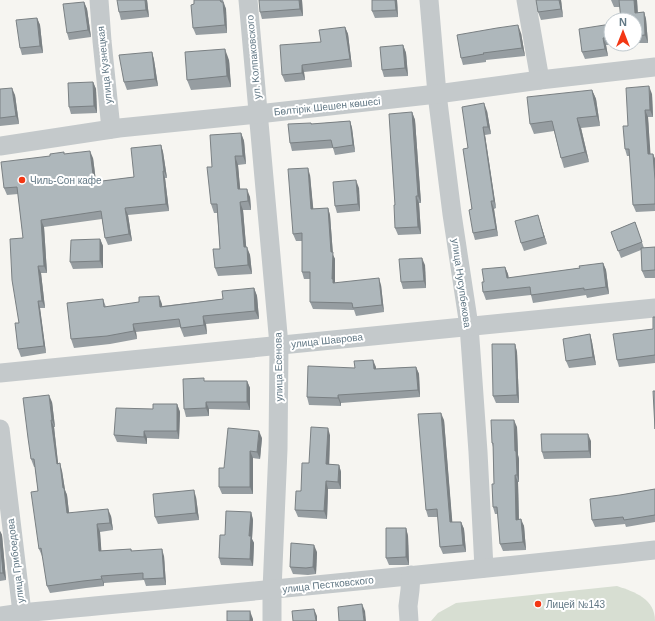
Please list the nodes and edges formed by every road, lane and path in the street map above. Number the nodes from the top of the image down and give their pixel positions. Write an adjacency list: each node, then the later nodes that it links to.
1 (99, 0): 9 (street, улица Кузнецкая)
2 (248, 0): 8 (street, ул. Kолпаковского)
3 (429, 0): 7 (street, улица Нусупбекова)
4 (526, 0): 6 (street)
5 (655, 67): 6 (street, Бөлтірік Шешен көшесі)
6 (540, 80): 7 (street, Бөлтірік Шешен көшесі)
7 (437, 94): 8 (street, Бөлтірік Шешен көшесі); 12 (street, улица Нусупбекова)
8 (258, 114): 9 (street, Бөлтірік Шешен көшесі); 13 (street, улица Есенова)
9 (111, 130): 10 (street, Бөлтірік Шешен көшесі)
10 (0, 146)
11 (655, 308): 12 (street, улица Шаврова)
12 (469, 326): 13 (street, улица Шаврова); 17 (street, улица Нусупбекова)
13 (279, 345): 14 (street, улица Шаврова); 19 (street, улица Есенова)
14 (0, 373)
15 (0, 429): 21 (street, улица Грибоедова)
16 (655, 550): 17 (street, улица Пестковского)
17 (484, 568): 18 (street, улица Пестковского)
18 (411, 575): 19 (street, улица Пестковского); 23 (street)
19 (272, 590): 21 (street, улица Пестковского); 22 (street, улица Есенова)
20 (0, 616): 21 (street, улица Пестковского)
21 (22, 617)
22 (272, 621)
23 (409, 621)

